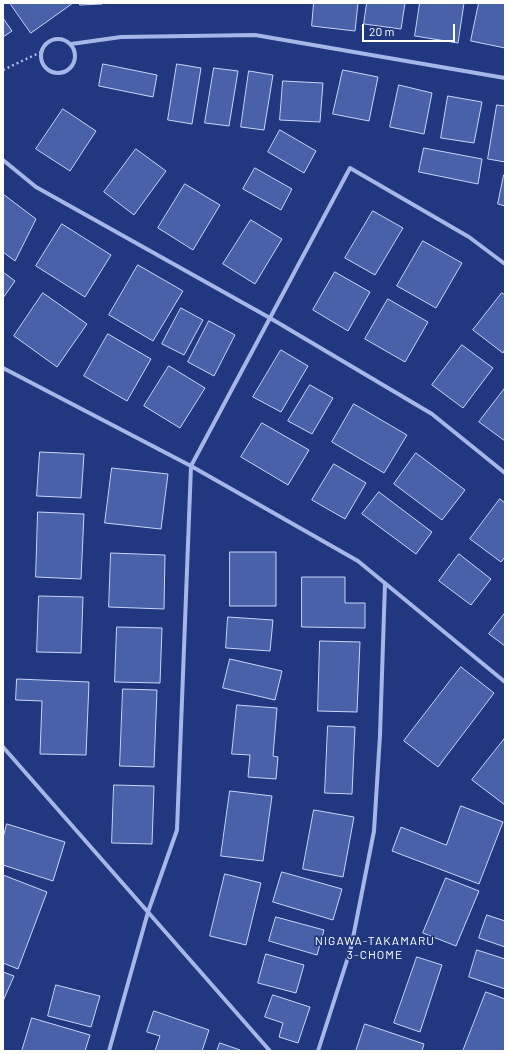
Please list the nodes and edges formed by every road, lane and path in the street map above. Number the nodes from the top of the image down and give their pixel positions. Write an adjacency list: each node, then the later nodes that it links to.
1 (72, 44): 2 (street); 2 (street); 4 (street)
2 (41, 52): 3 (path)
3 (3, 70)
4 (505, 78)
5 (3, 160): 7 (street)
6 (505, 264): 7 (street)
7 (270, 318): 9 (street); 10 (street)
8 (3, 368): 9 (street)
9 (191, 466): 11 (street); 14 (street)
10 (505, 473)
11 (385, 583): 12 (street); 17 (street)
12 (505, 682)
13 (3, 747): 14 (street)
14 (148, 912): 15 (street); 16 (street)
15 (109, 1051)
16 (270, 1051)
17 (318, 1051)

